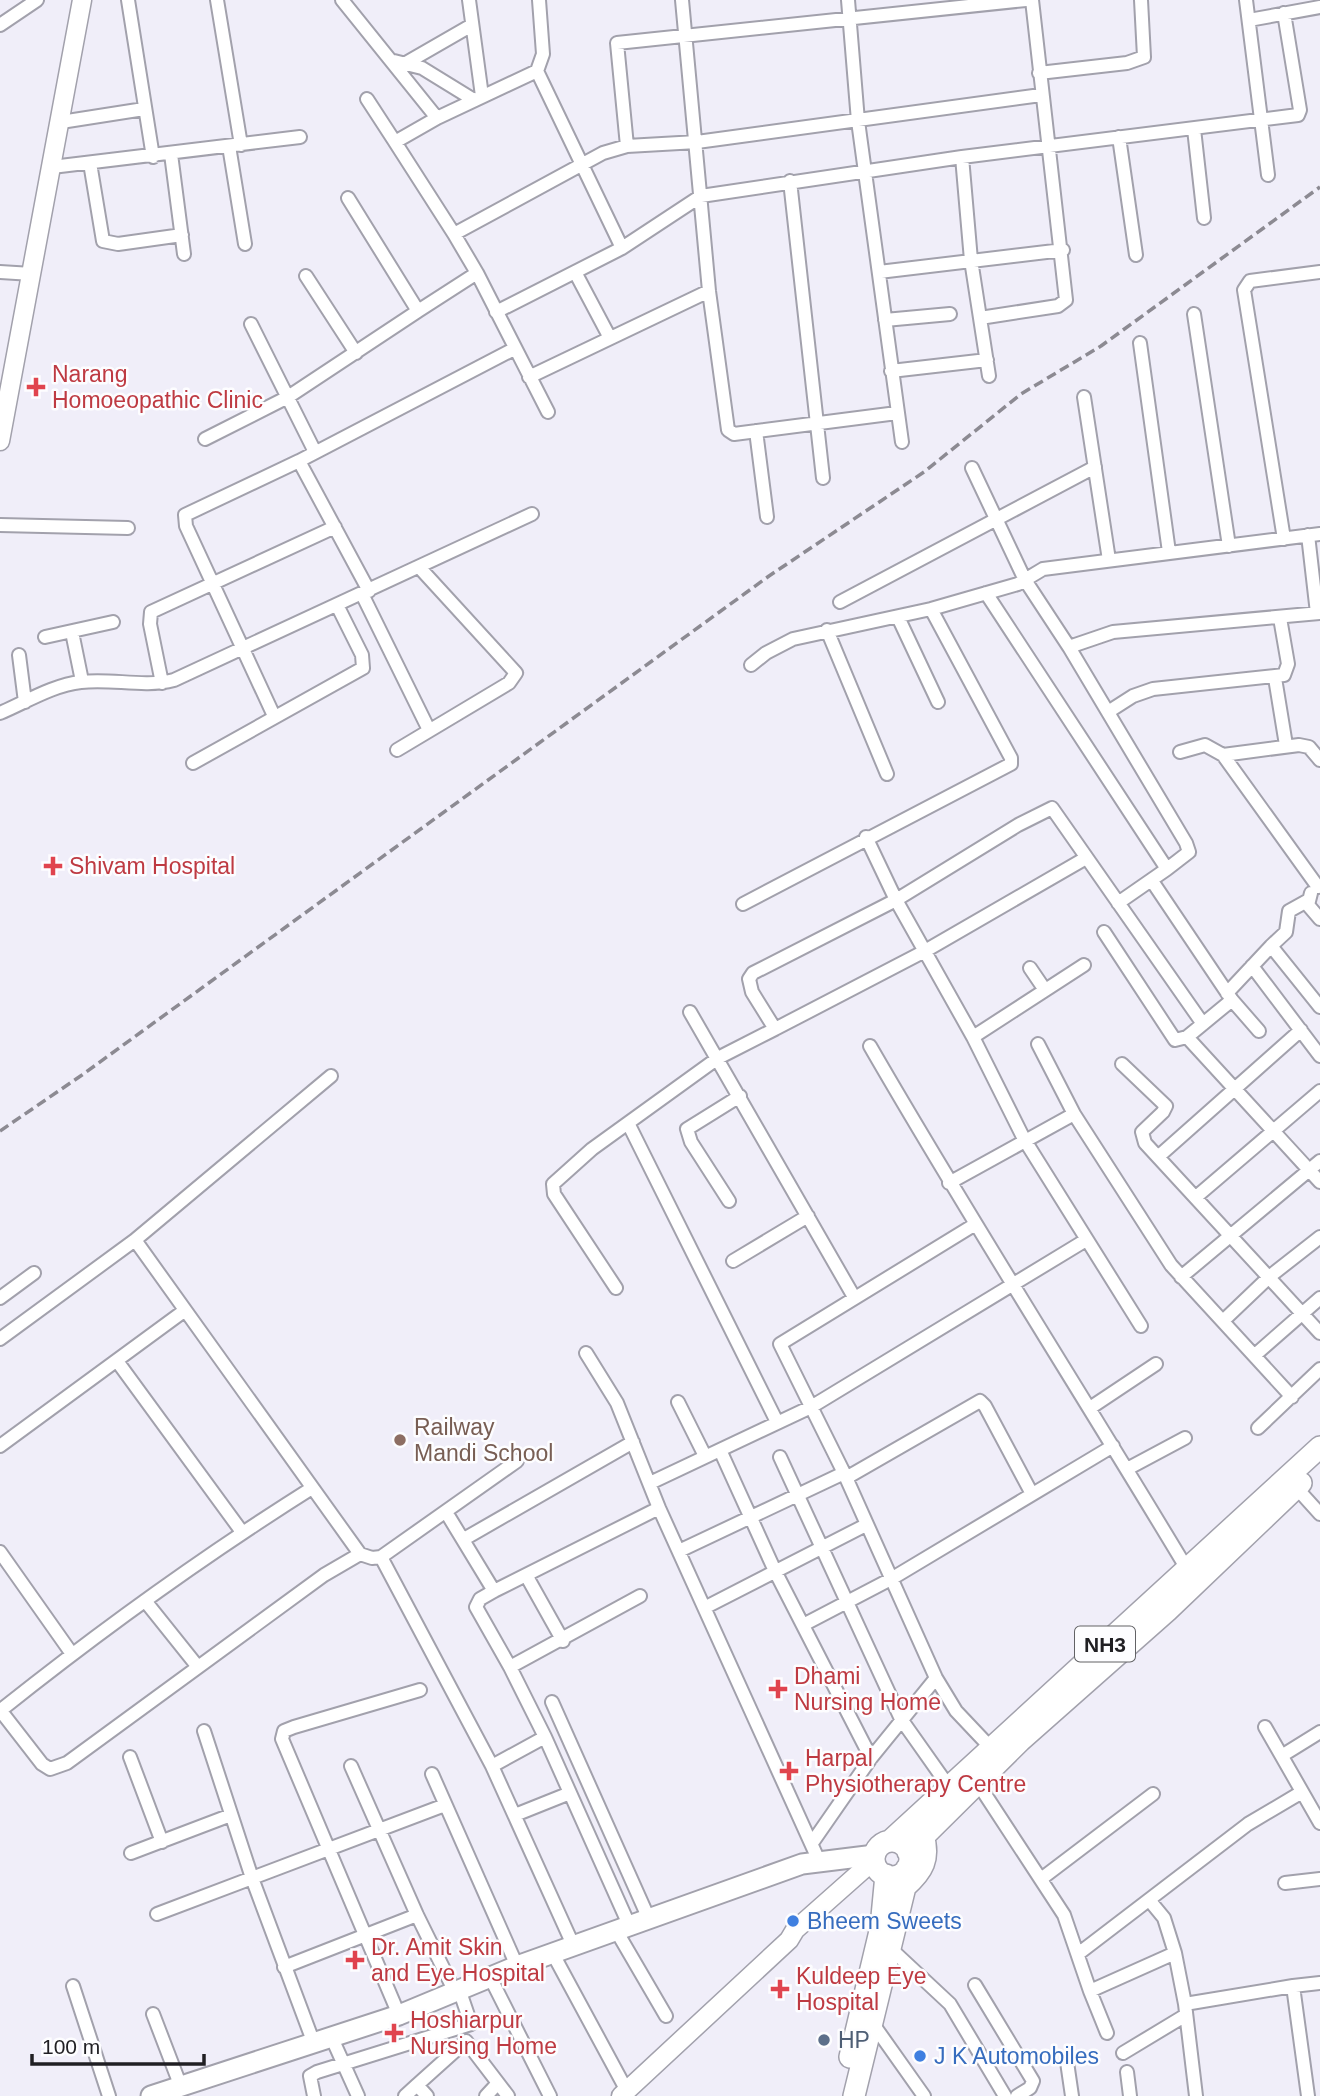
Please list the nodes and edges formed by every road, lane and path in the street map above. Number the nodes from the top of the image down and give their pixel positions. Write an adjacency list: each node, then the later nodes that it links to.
1 (37, 0): 20 (street)
2 (82, 0): 32 (main road)
3 (128, 0): 28 (street)
4 (217, 0): 38 (street)
5 (342, 0): 22 (street)
6 (469, 0): 19 (street)
7 (539, 0): 23 (street)
8 (682, 0): 21 (street)
9 (848, 0): 17 (street)
10 (1026, 0): 14 (street)
11 (1032, 0): 24 (street)
12 (1141, 0): 24 (street)
13 (1246, 0): 18 (street)
14 (928, 6): 17 (street)
15 (1320, 7): 16 (street)
16 (1288, 8): 18 (street); 31 (street)
17 (850, 20): 21 (street); 30 (street)
18 (1249, 20): 31 (street)
19 (472, 24): 22 (street); 26 (street)
20 (0, 25)
21 (685, 36): 37 (street); 39 (street)
22 (400, 62): 26 (street); 29 (street)
23 (537, 71): 26 (street); 46 (street)
24 (1039, 73): 25 (street)
25 (1041, 95): 30 (street); 40 (street)
26 (478, 98): 29 (street)
27 (367, 99): 36 (street)
28 (144, 108): 32 (street); 43 (street)
29 (437, 118): 36 (street)
30 (858, 121): 37 (street); 47 (street)
31 (1260, 121): 33 (street); 48 (street)
32 (61, 122): 45 (main road)
33 (1194, 129): 34 (street); 52 (street)
34 (1119, 136): 40 (street); 59 (street)
35 (300, 137): 38 (street)
36 (395, 142): 53 (street)
37 (697, 142): 39 (street); 50 (street)
38 (235, 145): 41 (street); 55 (street)
39 (627, 146): 46 (street)
40 (1050, 148): 42 (street); 57 (street)
41 (171, 154): 43 (street); 54 (street)
42 (962, 156): 47 (street); 60 (street)
43 (153, 157): 44 (street)
44 (90, 163): 45 (street); 54 (street)
45 (52, 167): 66 (main road)
46 (581, 167): 53 (street); 56 (street)
47 (866, 173): 49 (street); 63 (street)
48 (1268, 175)
49 (790, 181): 50 (street); 88 (street)
50 (701, 196): 56 (street); 68 (street)
51 (348, 198): 69 (street)
52 (1204, 218)
53 (454, 234): 65 (street)
54 (182, 235): 58 (street)
55 (245, 244)
56 (622, 248): 62 (street)
57 (1063, 250): 60 (street); 73 (street)
58 (184, 254)
59 (1136, 255)
60 (971, 260): 63 (street); 73 (street)
61 (0, 272): 66 (street)
62 (575, 272): 70 (street); 76 (street)
63 (879, 272): 74 (street)
64 (1320, 272): 105 (street)
65 (478, 273): 69 (street); 70 (street)
66 (32, 274): 89 (main road)
67 (306, 276): 79 (street)
68 (709, 291): 76 (street); 90 (street)
69 (418, 311): 79 (street)
70 (496, 312): 78 (street)
71 (950, 314): 74 (street)
72 (1194, 314): 106 (street)
73 (980, 318): 80 (street)
74 (885, 320): 81 (street)
75 (251, 324): 84 (street)
76 (610, 338): 83 (street)
77 (1140, 343): 107 (street)
78 (513, 349): 83 (street); 93 (street)
79 (356, 353): 84 (street)
80 (986, 360): 81 (street); 82 (street)
81 (891, 371): 87 (street)
82 (989, 376)
83 (529, 377): 86 (street)
84 (288, 397): 91 (street); 93 (street)
85 (1084, 397): 95 (street)
86 (548, 412)
87 (897, 413): 88 (street); 92 (street)
88 (817, 423): 90 (street); 97 (street)
89 (1, 430)
90 (755, 431): 99 (street)
91 (205, 439)
92 (902, 442)
93 (315, 452): 94 (street)
94 (299, 461): 102 (street); 111 (street)
95 (1095, 467): 100 (street); 108 (street)
96 (972, 468): 100 (street)
97 (822, 478)
98 (532, 514): 109 (street)
99 (767, 517)
100 (994, 520): 110 (street); 114 (street)
101 (0, 525): 103 (street)
102 (335, 527): 111 (street); 112 (street)
103 (128, 528)
104 (1314, 535): 105 (street); 117 (street)
105 (1284, 539): 106 (street)
106 (1228, 546): 107 (street)
107 (1169, 552): 108 (street)
108 (1110, 560): 110 (street)
109 (419, 567): 112 (street); 136 (street)
110 (1025, 580): 113 (street); 124 (street)
111 (213, 581): 125 (street); 130 (street)
112 (365, 592): 115 (street); 136 (street)
113 (986, 593): 116 (street); 146 (street)
114 (841, 601)
115 (337, 605): 125 (street); 135 (street)
116 (931, 609): 118 (street); 144 (street)
117 (1319, 613): 119 (street)
118 (898, 617): 121 (street); 132 (street)
119 (1280, 618): 124 (street); 128 (street)
120 (113, 622): 122 (street)
121 (827, 630): 127 (street); 143 (street)
122 (72, 632): 123 (street); 129 (street)
123 (45, 638)
124 (1069, 647): 133 (street)
125 (245, 648): 130 (street); 135 (street)
126 (19, 656): 131 (street)
127 (751, 665)
128 (1275, 678): 133 (street); 137 (street)
129 (82, 681): 130 (street); 131 (street)
130 (162, 683)
131 (25, 702): 134 (street)
132 (938, 702)
133 (1108, 712): 146 (street)
134 (0, 713)
135 (274, 716): 142 (street)
136 (429, 730): 138 (street)
137 (1286, 745): 140 (street); 141 (street)
138 (397, 750)
139 (1180, 752): 140 (street)
140 (1223, 755): 148 (street)
141 (1320, 760)
142 (193, 763)
143 (887, 774)
144 (866, 837): 149 (street); 152 (street)
145 (1086, 858): 149 (street); 151 (street); 156 (street)
146 (1167, 869): 147 (street)
147 (1152, 881): 151 (street); 161 (street)
148 (1319, 886): 150 (street)
149 (896, 900): 156 (street); 165 (street)
150 (1307, 901): 153 (street); 155 (street)
151 (1118, 903): 164 (street)
152 (743, 904)
153 (1320, 919)
154 (1104, 932): 169 (street)
155 (1271, 946): 158 (street); 162 (street)
156 (925, 951): 165 (street); 168 (street)
157 (1084, 965): 160 (street)
158 (1252, 966): 161 (street); 166 (street)
159 (1030, 968): 160 (street)
160 (1045, 990): 168 (street)
161 (1230, 997): 164 (street); 167 (street)
162 (1320, 1007)
163 (690, 1012): 173 (street)
164 (1203, 1024): 169 (street)
165 (775, 1029): 173 (street)
166 (1301, 1030): 172 (street); 177 (street)
167 (1259, 1031)
168 (973, 1037): 182 (street)
169 (1187, 1037): 177 (street)
170 (1038, 1044): 179 (street)
171 (870, 1046): 187 (street)
172 (1320, 1056)
173 (718, 1058): 178 (street); 180 (street)
174 (1122, 1064): 183 (street)
175 (331, 1076): 194 (street)
176 (1320, 1091): 181 (street)
177 (1235, 1092): 181 (street); 183 (street)
178 (740, 1096): 189 (street); 190 (street)
179 (1074, 1114): 182 (street); 198 (street)
180 (628, 1123): 201 (street); 220 (street)
181 (1272, 1132): 185 (street); 188 (street)
182 (1024, 1139): 187 (street); 195 (street)
183 (1159, 1157): 188 (street)
184 (1320, 1161): 185 (street)
185 (1309, 1171): 186 (street); 192 (street)
186 (1320, 1182)
187 (948, 1183): 191 (street)
188 (1196, 1197): 192 (street)
189 (729, 1201)
190 (808, 1216): 196 (street); 202 (street)
191 (974, 1225): 200 (street); 202 (street)
192 (1233, 1235): 198 (street); 199 (street)
193 (1320, 1237): 199 (street)
194 (135, 1240): 205 (street); 210 (street)
195 (1086, 1240): 200 (street); 208 (street)
196 (733, 1261)
197 (34, 1273): 203 (street)
198 (1181, 1277): 207 (street)
199 (1269, 1277): 206 (street); 207 (street)
200 (1012, 1284): 218 (street); 219 (street)
201 (616, 1288)
202 (854, 1297): 218 (street)
203 (0, 1298)
204 (1320, 1298): 206 (street)
205 (184, 1311): 213 (street); 236 (street)
206 (1302, 1314): 209 (street); 212 (street)
207 (1224, 1320): 212 (street)
208 (1141, 1326)
209 (1320, 1333)
210 (0, 1339)
211 (586, 1353): 223 (street)
212 (1255, 1355): 216 (street)
213 (117, 1361): 224 (street); 244 (street)
214 (1156, 1364): 219 (street)
215 (1320, 1369): 216 (street)
216 (1292, 1397): 221 (street)
217 (678, 1402): 228 (street)
218 (811, 1407): 220 (street); 233 (street)
219 (1090, 1408): 225 (street)
220 (777, 1422): 227 (street)
221 (1258, 1428)
222 (1185, 1438): 232 (street)
223 (633, 1442): 235 (street); 245 (street)
224 (0, 1446)
225 (1113, 1446): 232 (street); 237 (street)
226 (1320, 1447): 234 (highway, NH3)
227 (720, 1450): 228 (street); 242 (street)
228 (705, 1456): 235 (street)
229 (780, 1457): 238 (street)
230 (517, 1461): 240 (street)
231 (1320, 1464): 234 (highway, NH3)
232 (1127, 1469): 251 (street)
233 (845, 1475): 237 (street); 238 (street); 243 (street)
234 (1291, 1482): 241 (street); 251 (highway, NH3); 281 (highway, NH3)
235 (650, 1483): 239 (street)
236 (312, 1488): 244 (street); 249 (street)
237 (1032, 1494): 254 (street)
238 (797, 1496): 242 (street); 246 (street)
239 (659, 1508): 247 (street); 253 (street)
240 (446, 1512): 245 (street); 250 (street)
241 (1320, 1514)
242 (750, 1518): 247 (street); 252 (street)
243 (866, 1525): 246 (street); 254 (street)
244 (242, 1532): 257 (street)
245 (464, 1539): 255 (street)
246 (820, 1549): 252 (street); 258 (street)
247 (679, 1551): 259 (street)
248 (0, 1552): 262 (street)
249 (360, 1554): 250 (street); 263 (street)
250 (381, 1557): 279 (street)
251 (1187, 1569): 274 (highway, NH3)
252 (775, 1572): 259 (street); 260 (street)
253 (526, 1575): 255 (street); 261 (street)
254 (891, 1579): 258 (street); 265 (street)
255 (494, 1591): 264 (street)
256 (640, 1596): 261 (street)
257 (146, 1602): 262 (street); 263 (street)
258 (846, 1603): 260 (street); 269 (street)
259 (706, 1607): 295 (street)
260 (803, 1625): 277 (street)
261 (563, 1641): 264 (street)
262 (72, 1654): 268 (street)
263 (198, 1667): 268 (street)
264 (510, 1667): 273 (street)
265 (936, 1678): 269 (street); 274 (street)
266 (419, 1690): 293 (street)
267 (552, 1702): 304 (street)
268 (0, 1710)
269 (901, 1719): 277 (street); 282 (street)
270 (1265, 1727): 275 (street)
271 (204, 1731): 287 (street)
272 (1320, 1732): 275 (street)
273 (545, 1737): 279 (street); 284 (street)
274 (991, 1748): 282 (highway, NH3)
275 (1283, 1755): 283 (street)
276 (130, 1757): 292 (street)
277 (872, 1758): 295 (street)
278 (351, 1766): 290 (street)
279 (492, 1766): 288 (street)
280 (432, 1774): 286 (street)
281 (977, 1782): 291 (highway, NH3); 298 (street)
282 (949, 1787): 296 (highway, NH3)
283 (1302, 1792): 289 (street); 301 (street)
284 (570, 1793): 288 (street); 305 (street)
285 (1153, 1794): 298 (street)
286 (445, 1805): 290 (street); 312 (street)
287 (231, 1815): 292 (street); 297 (street)
288 (514, 1815): 307 (street)
289 (1320, 1823)
290 (380, 1828): 293 (street); 303 (street)
291 (923, 1835): 296 (highway, NH3); 296 (highway)
292 (162, 1842): 294 (street)
293 (327, 1849): 297 (street); 306 (street)
294 (131, 1853)
295 (813, 1856): 296 (main road); 304 (main road)
296 (889, 1862): 308 (highway, NH3); 333 (highway, NH3); 338 (main road)
297 (252, 1878): 302 (street); 313 (street)
298 (1041, 1879): 311 (street)
299 (1320, 1879): 300 (street)
300 (1285, 1883)
301 (1150, 1901): 309 (street); 311 (street)
302 (157, 1914)
303 (417, 1915): 306 (street); 319 (street)
304 (649, 1919): 305 (main road)
305 (623, 1929): 307 (main road); 324 (street)
306 (367, 1937): 313 (street); 323 (street)
307 (574, 1947): 310 (main road)
308 (891, 1949): 326 (highway, NH3); 351 (street)
309 (1175, 1953): 320 (street); 321 (street)
310 (553, 1954): 312 (main road); 338 (street)
311 (1078, 1954): 320 (street)
312 (517, 1966): 314 (main road)
313 (284, 1967): 328 (street)
314 (490, 1977): 319 (main road); 347 (street)
315 (1320, 1983): 318 (street)
316 (975, 1985): 352 (street)
317 (73, 1986): 339 (street)
318 (1293, 1986): 321 (street); 356 (street)
319 (456, 1990): 323 (main road); 325 (street)
320 (1090, 1991): 327 (street)
321 (1186, 2010): 330 (street); 355 (street)
322 (153, 2014): 337 (street)
323 (400, 2015): 328 (main road)
324 (666, 2017)
325 (471, 2024): 329 (street); 332 (street)
326 (873, 2024): 333 (highway, NH3); 350 (street)
327 (1107, 2033)
328 (322, 2038): 332 (street); 337 (main road)
329 (466, 2041): 335 (street); 336 (street)
330 (1123, 2053)
331 (1067, 2062): 353 (street)
332 (344, 2064): 341 (street); 342 (street)
333 (853, 2071): 348 (highway, NH3); 349 (highway, NH3)
334 (1127, 2072): 354 (street)
335 (498, 2083): 345 (street); 346 (street)
336 (417, 2085): 343 (street); 344 (street)
337 (181, 2087): 340 (main road)
338 (624, 2093)
339 (109, 2096)
340 (151, 2096)
341 (314, 2096)
342 (358, 2096)
343 (405, 2096)
344 (427, 2096)
345 (486, 2096)
346 (508, 2096)
347 (550, 2096)
348 (840, 2096)
349 (854, 2096)
350 (924, 2096)
351 (1005, 2096)
352 (1017, 2096)
353 (1072, 2096)
354 (1130, 2096)
355 (1196, 2096)
356 (1308, 2096)

